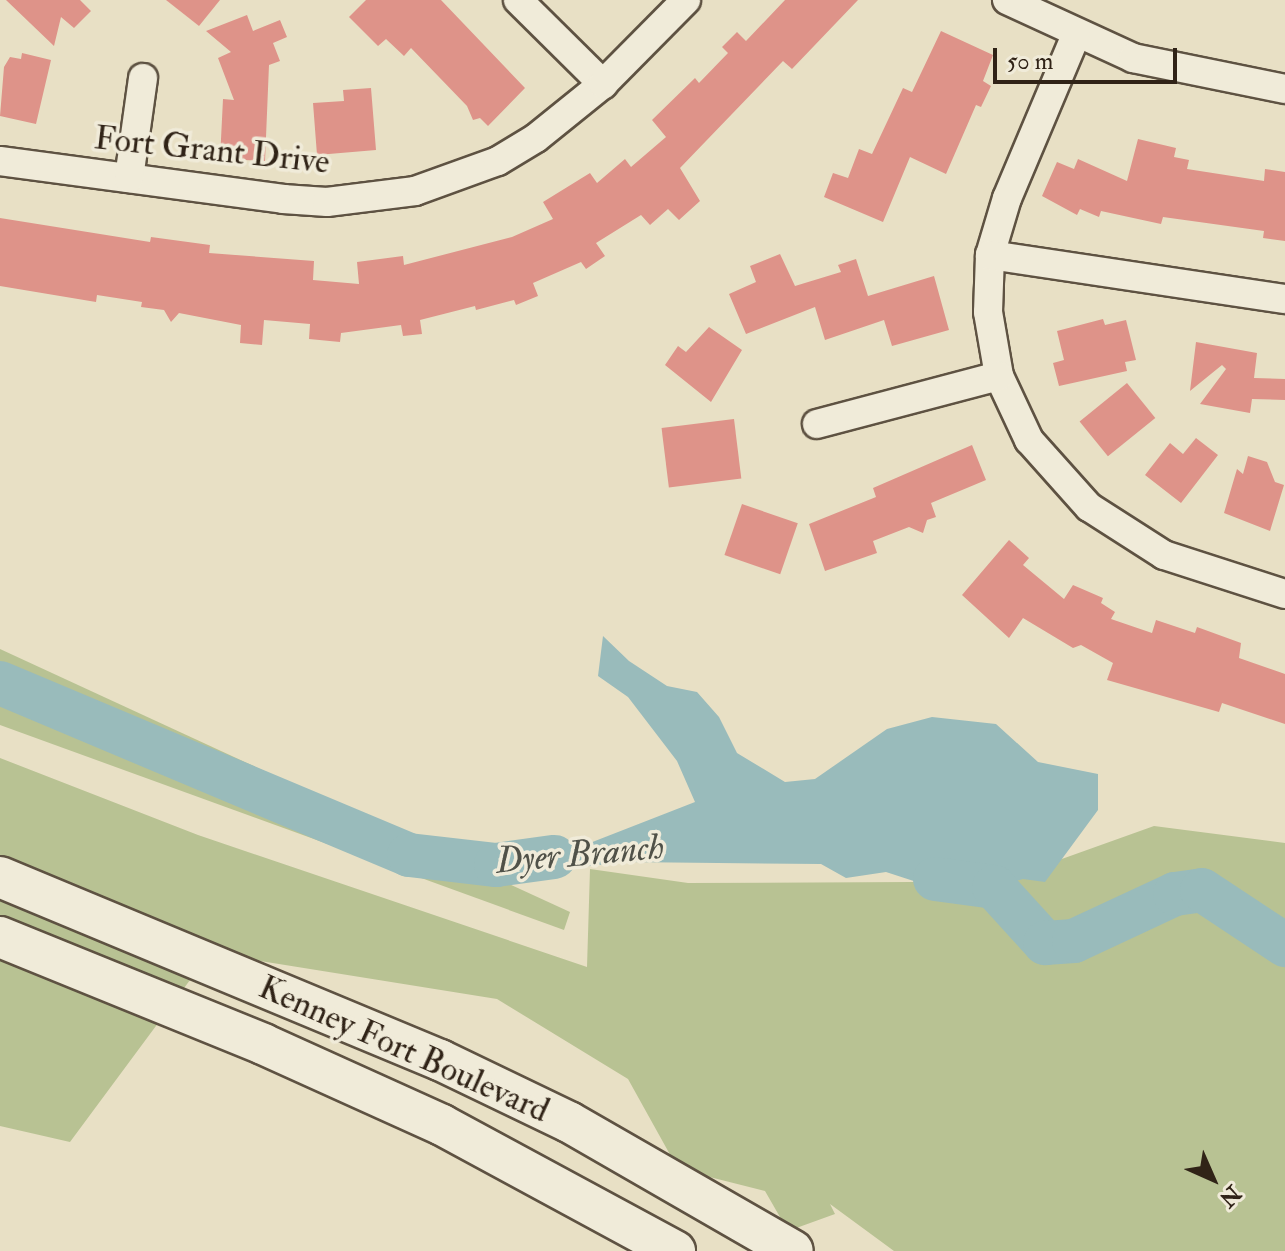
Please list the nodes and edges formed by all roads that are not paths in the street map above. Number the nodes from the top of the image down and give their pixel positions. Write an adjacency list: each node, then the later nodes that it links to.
1 (518, 0): 6 (street)
2 (686, 0): 6 (street, Fort Grant Drive)
3 (1007, 0): 4 (street)
4 (1076, 35): 7 (street); 10 (street)
5 (143, 78): 9 (street)
6 (603, 84): 9 (street, Fort Grant Drive)
7 (1285, 89)
8 (0, 161): 9 (street, Fort Grant Drive)
9 (129, 178)
10 (990, 255): 11 (street); 12 (street)
11 (1285, 299)
12 (999, 376): 13 (street); 14 (street)
13 (817, 424)
14 (1285, 594)
15 (0, 877): 18 (main road, Kenney Fort Boulevard)
16 (0, 937): 17 (main road, Kenney Fort Boulevard)
17 (675, 1251)
18 (793, 1251)

